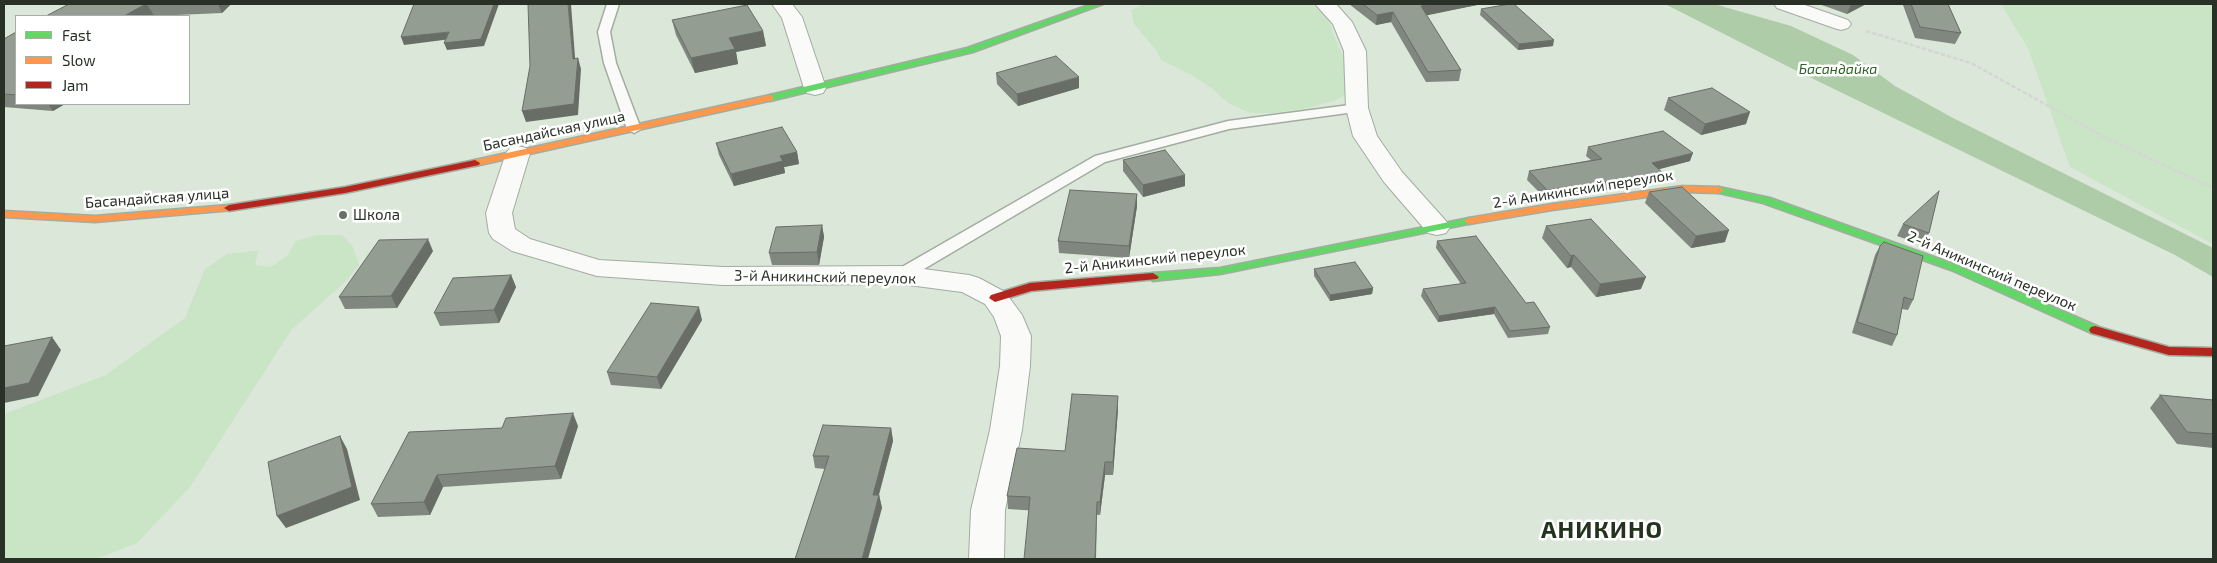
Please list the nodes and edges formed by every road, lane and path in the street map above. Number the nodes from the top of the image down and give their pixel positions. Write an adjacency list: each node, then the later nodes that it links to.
1 (613, 4): 9 (lane)
2 (782, 4): 7 (street)
3 (1099, 4): 7 (street, Басандайская улица)
4 (1325, 4): 8 (street)
5 (1784, 4): 6 (street)
6 (1841, 24): 11 (path)
7 (815, 88): 9 (street, Басандайская улица)
8 (1357, 108): 13 (street); 14 (lane)
9 (634, 129): 10 (street, Басандайская улица)
10 (518, 153): 12 (street, Басандайская улица); 14 (street, 3-й Аникинский переулок)
11 (2213, 188)
12 (4, 214)
13 (1437, 227): 15 (street, 2-й Аникинский переулок); 16 (street, 2-й Аникинский переулок)
14 (901, 275): 15 (street, 3-й Аникинский переулок)
15 (995, 298): 17 (street, 3-й Аникинский переулок)
16 (2213, 352)
17 (987, 559)

